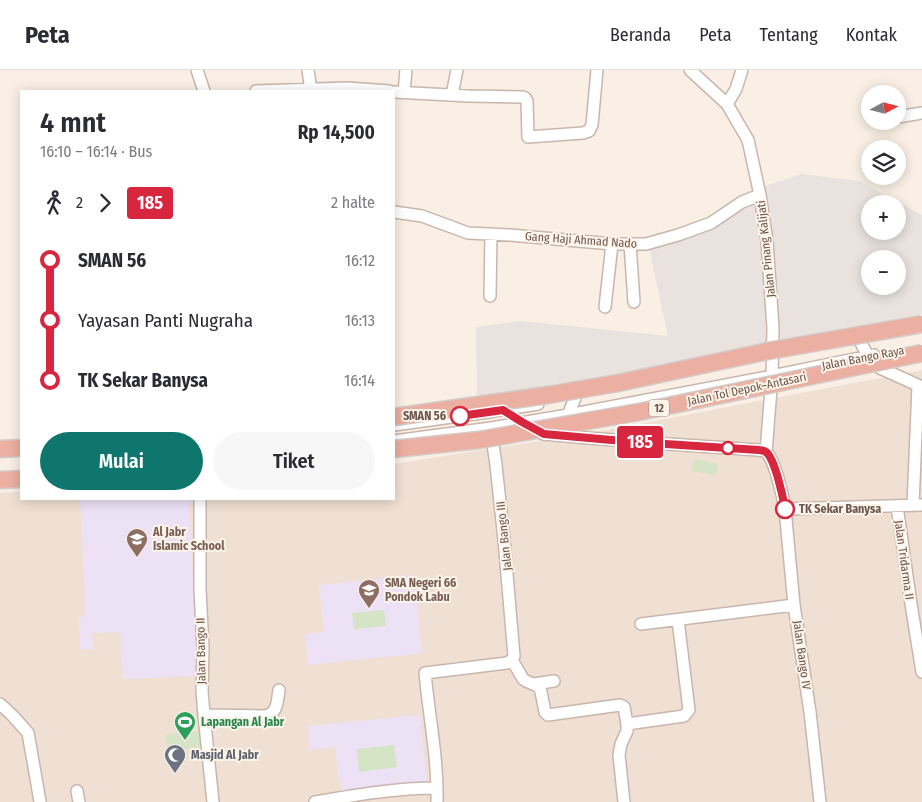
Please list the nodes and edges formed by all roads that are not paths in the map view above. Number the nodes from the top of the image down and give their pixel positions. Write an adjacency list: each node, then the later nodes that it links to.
1 (197, 70): 8 (street)
2 (308, 70): 9 (street)
3 (406, 70): 11 (street)
4 (457, 70): 12 (street)
5 (597, 70): 12 (street)
6 (690, 70): 13 (street, Jalan Pinang Kalijati)
7 (742, 70): 13 (street)
8 (204, 90)
9 (311, 90): 10 (street)
10 (375, 90)
11 (399, 92): 12 (street)
12 (452, 95)
13 (726, 104): 16 (street, Jalan Pinang Kalijati)
14 (922, 113): 15 (street)
15 (906, 116)
16 (760, 195): 20 (street, Gang Haji Ahmad Nado); 30 (street, Jalan Pinang Kalijati)
17 (395, 212): 18 (street, Gang Haji Ahmad Nado)
18 (491, 234): 19 (street, Gang Haji Ahmad Nado); 21 (street)
19 (612, 244): 20 (street, Gang Haji Ahmad Nado); 23 (street)
20 (630, 244): 22 (street)
21 (490, 296)
22 (634, 302)
23 (605, 307)
24 (922, 324): 37 (highway, bridge)
25 (922, 330): 26 (street, Jalan Bango Raya)
26 (860, 341): 29 (street); 30 (street, Jalan Bango Raya)
27 (922, 347): 29 (street, Jalan Bango Raya)
28 (922, 353): 45 (highway, Jalan Tol Depok–Antasari / 12, bridge)
29 (867, 356): 31 (street, Jalan Bango Raya); 32 (street)
30 (772, 357): 31 (street, Jalan Pinang Kalijati); 33 (street, Jalan Bango Raya)
31 (772, 376): 36 (street, Jalan Bango Raya); 46 (street, Jalan Pinang Kalijati)
32 (920, 386): 54 (street)
33 (575, 398): 34 (street, Jalan Bango Raya); 36 (street)
34 (503, 410): 35 (street, Jalan Bango Raya); 38 (street)
35 (488, 412): 39 (street, Jalan Bango Raya); 40 (street, Jalan Bango III)
36 (568, 415): 38 (street, Jalan Bango Raya); 41 (street)
37 (395, 417)
38 (522, 422): 40 (street, Jalan Bango Raya); 41 (street)
39 (395, 425)
40 (491, 428): 42 (street, Jalan Bango Raya); 60 (street, Jalan Bango III)
41 (577, 437): 46 (street)
42 (395, 441)
43 (20, 448): 44 (highway)
44 (0, 449)
45 (395, 450)
46 (766, 452): 56 (street)
47 (20, 455): 48 (street)
48 (0, 456)
49 (20, 471): 50 (street)
50 (0, 473)
51 (20, 479): 52 (highway)
52 (0, 480)
53 (200, 500): 66 (street, Jalan Bango II)
54 (918, 505): 55 (street)
55 (897, 506): 56 (street); 61 (street, Jalan Tridarma II)
56 (785, 509): 57 (street, Jalan Bango IV)
57 (794, 604): 58 (street); 75 (street, Jalan Bango IV)
58 (678, 620): 59 (street); 67 (street)
59 (641, 624)
60 (512, 660): 63 (street); 68 (street)
61 (922, 672)
62 (554, 680): 63 (street)
63 (534, 684): 67 (street)
64 (279, 690): 66 (street)
65 (0, 704): 70 (street)
66 (204, 715): 71 (street, Jalan Bango II)
67 (627, 724): 74 (street)
68 (438, 788): 69 (street); 73 (street)
69 (359, 798): 72 (street)
70 (40, 802)
71 (213, 802)
72 (315, 802)
73 (437, 802)
74 (624, 802)
75 (820, 802)

